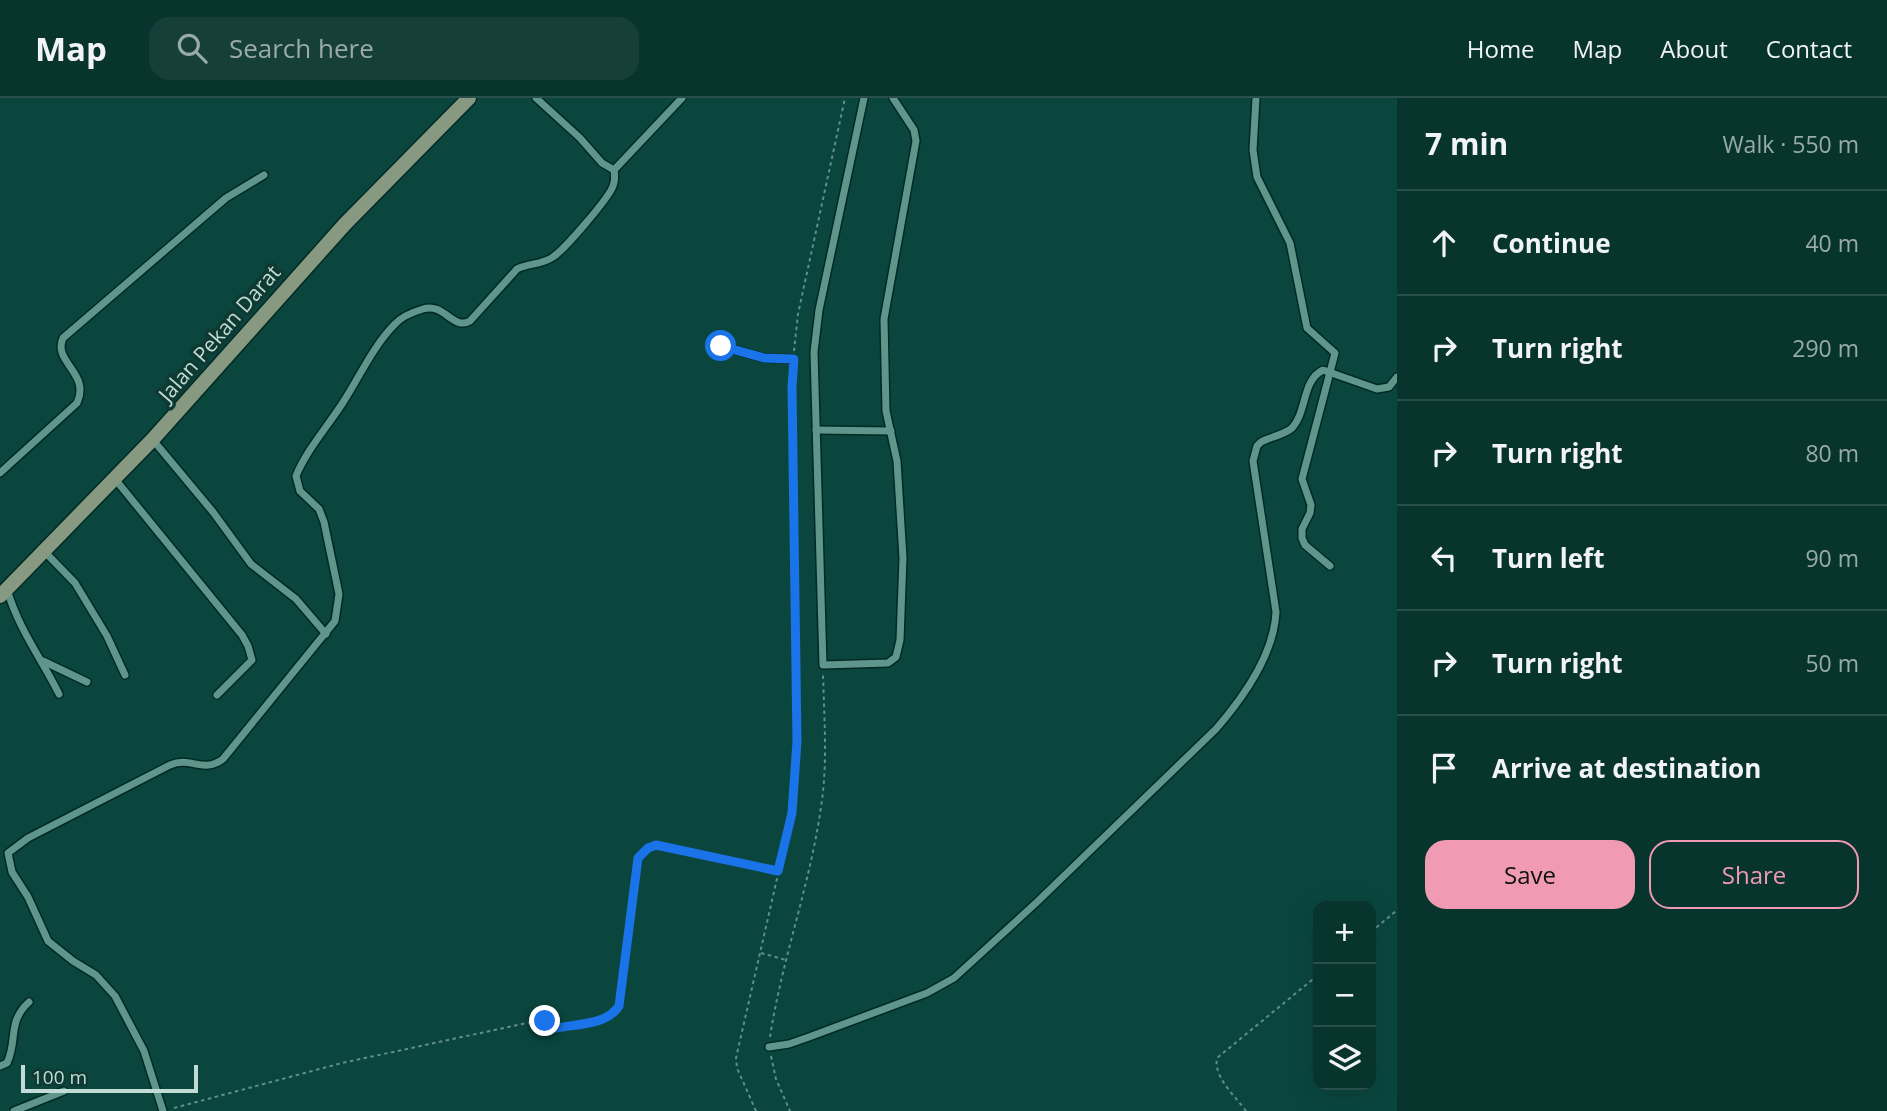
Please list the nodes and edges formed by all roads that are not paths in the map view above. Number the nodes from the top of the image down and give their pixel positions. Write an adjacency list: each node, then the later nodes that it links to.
1 (469, 98): 15 (main road, Jalan Pekan Darat)
2 (536, 98): 7 (street)
3 (682, 98): 7 (street)
4 (864, 98): 13 (street)
5 (893, 98): 14 (street)
6 (1256, 98): 11 (street)
7 (614, 170): 21 (street)
8 (264, 175): 16 (street)
9 (721, 346): 10 (street)
10 (794, 359)
11 (1331, 373): 12 (street); 19 (street); 28 (street)
12 (1397, 377)
13 (816, 429): 14 (street); 14 (street)
14 (891, 431)
15 (153, 439): 17 (main road, Jalan Pekan Darat); 21 (street)
16 (0, 473)
17 (116, 478): 18 (main road, Jalan Pekan Darat); 26 (street)
18 (44, 551): 20 (main road, Jalan Pekan Darat); 23 (street)
19 (1330, 566)
20 (4, 592): 22 (street)
21 (324, 631): 32 (street)
22 (43, 661): 24 (street); 25 (street)
23 (125, 675)
24 (87, 682)
25 (59, 694)
26 (217, 695)
27 (29, 1002): 29 (street)
28 (769, 1047)
29 (0, 1066)
30 (64, 1091): 31 (street)
31 (14, 1111)
32 (163, 1111)

